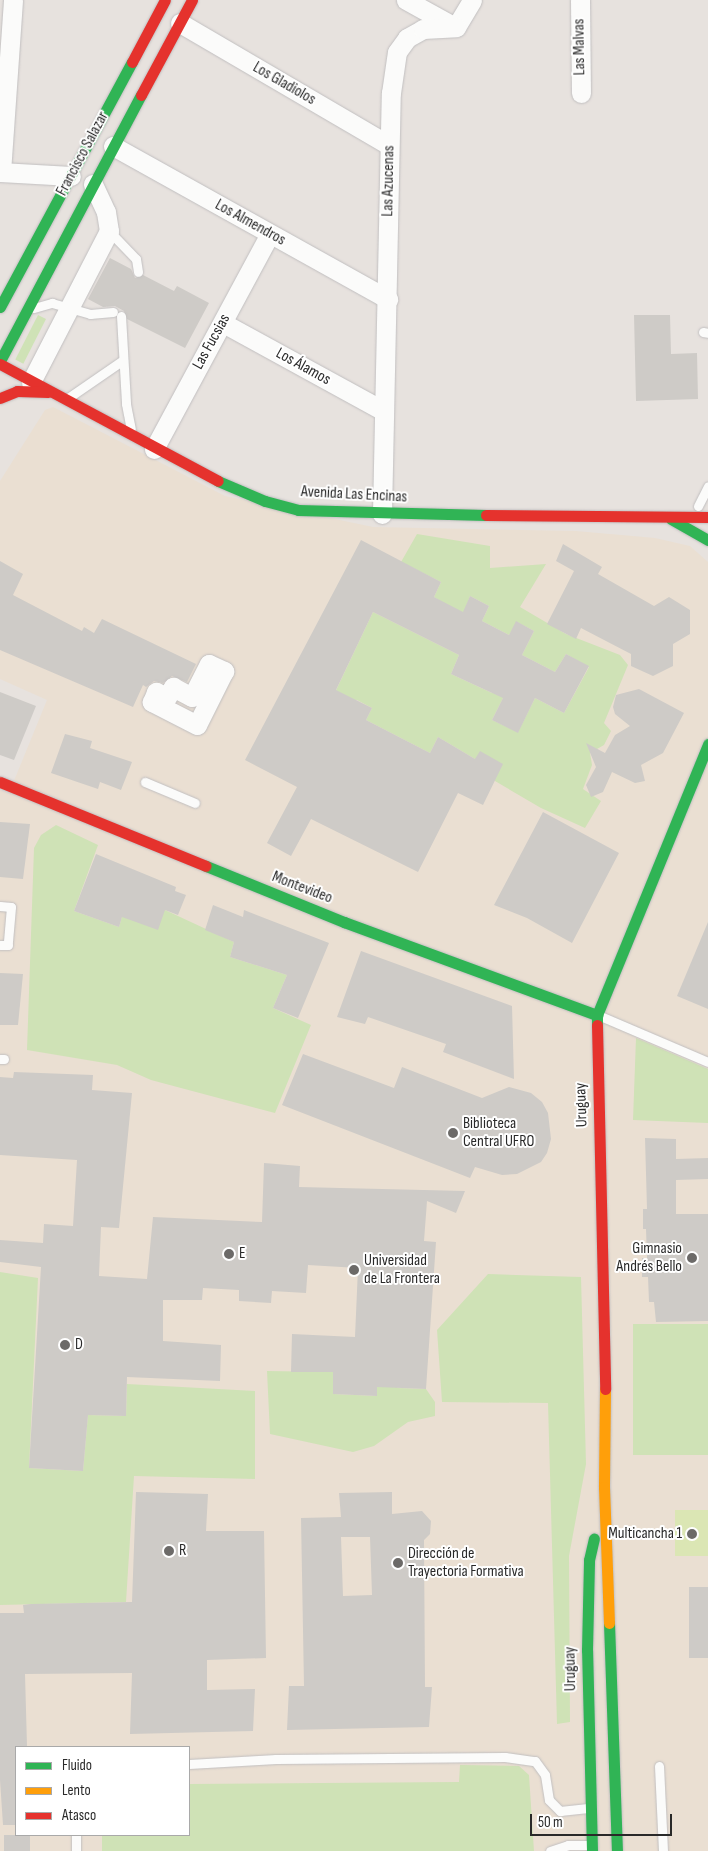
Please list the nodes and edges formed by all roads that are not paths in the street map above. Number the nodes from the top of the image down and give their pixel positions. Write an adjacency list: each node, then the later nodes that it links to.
1 (13, 0): 12 (street)
2 (165, 0): 13 (main road, Francisco Salazar)
3 (192, 0): 7 (main road, Francisco Salazar)
4 (406, 0): 8 (street)
5 (472, 0): 8 (street)
6 (580, 0): 9 (street, Las Malvas)
7 (180, 23): 10 (street, Los Gladiolos); 11 (main road, Francisco Salazar)
8 (456, 27): 10 (street, Las Azucenas)
9 (581, 93)
10 (389, 145): 18 (street, Las Azucenas)
11 (113, 146): 14 (main road, Francisco Salazar); 16 (street, Los Almendros)
12 (1, 172): 13 (street)
13 (71, 176): 19 (main road, Francisco Salazar)
14 (93, 184): 15 (street, Francisco Salazar); 21 (main road, Francisco Salazar)
15 (109, 231): 17 (lane); 20 (street)
16 (270, 234): 18 (street, Los Almendros); 22 (street, Las Fucsias)
17 (138, 272)
18 (388, 299): 29 (street, Las Azucenas)
19 (0, 307)
20 (69, 308): 21 (lane); 23 (lane); 25 (street)
21 (25, 313): 24 (main road, Francisco Salazar)
22 (223, 323): 29 (street, Los Álamos); 31 (street, Las Fucsias)
23 (123, 360): 28 (lane); 30 (lane)
24 (0, 363): 25 (main road, Avenida Las Encinas)
25 (31, 382): 26 (main road, Avenida Las Encinas)
26 (48, 392): 27 (main road); 28 (main road, Avenida Las Encinas)
27 (0, 398)
28 (64, 401): 30 (main road, Avenida Las Encinas)
29 (384, 411): 34 (street, Las Azucenas)
30 (137, 440): 31 (main road, Avenida Las Encinas)
31 (154, 449): 34 (main road, Avenida Las Encinas)
32 (708, 486): 33 (lane)
33 (703, 506): 35 (main road, Avenida Las Encinas)
34 (382, 514): 35 (main road, Avenida Las Encinas)
35 (650, 516): 36 (main road, Avenida Las Encinas)
36 (665, 517): 37 (main road, Avenida Las Encinas); 38 (main road)
37 (708, 517)
38 (708, 540)
39 (708, 744): 45 (main road, Uruguay)
40 (0, 782): 45 (main road, Montevideo)
41 (145, 782): 42 (lane)
42 (195, 803)
43 (0, 906): 44 (lane)
44 (0, 945)
45 (597, 1015): 46 (lane); 47 (main road, Uruguay)
46 (708, 1062)
47 (604, 1487): 50 (main road, Uruguay); 50 (main road, Uruguay)
48 (190, 1764): 50 (lane)
49 (659, 1766): 56 (lane)
50 (602, 1803): 52 (main road, Uruguay); 55 (main road, Uruguay)
51 (76, 1836): 53 (lane)
52 (593, 1849): 54 (lane)
53 (76, 1851)
54 (550, 1851)
55 (617, 1851)
56 (664, 1851)

